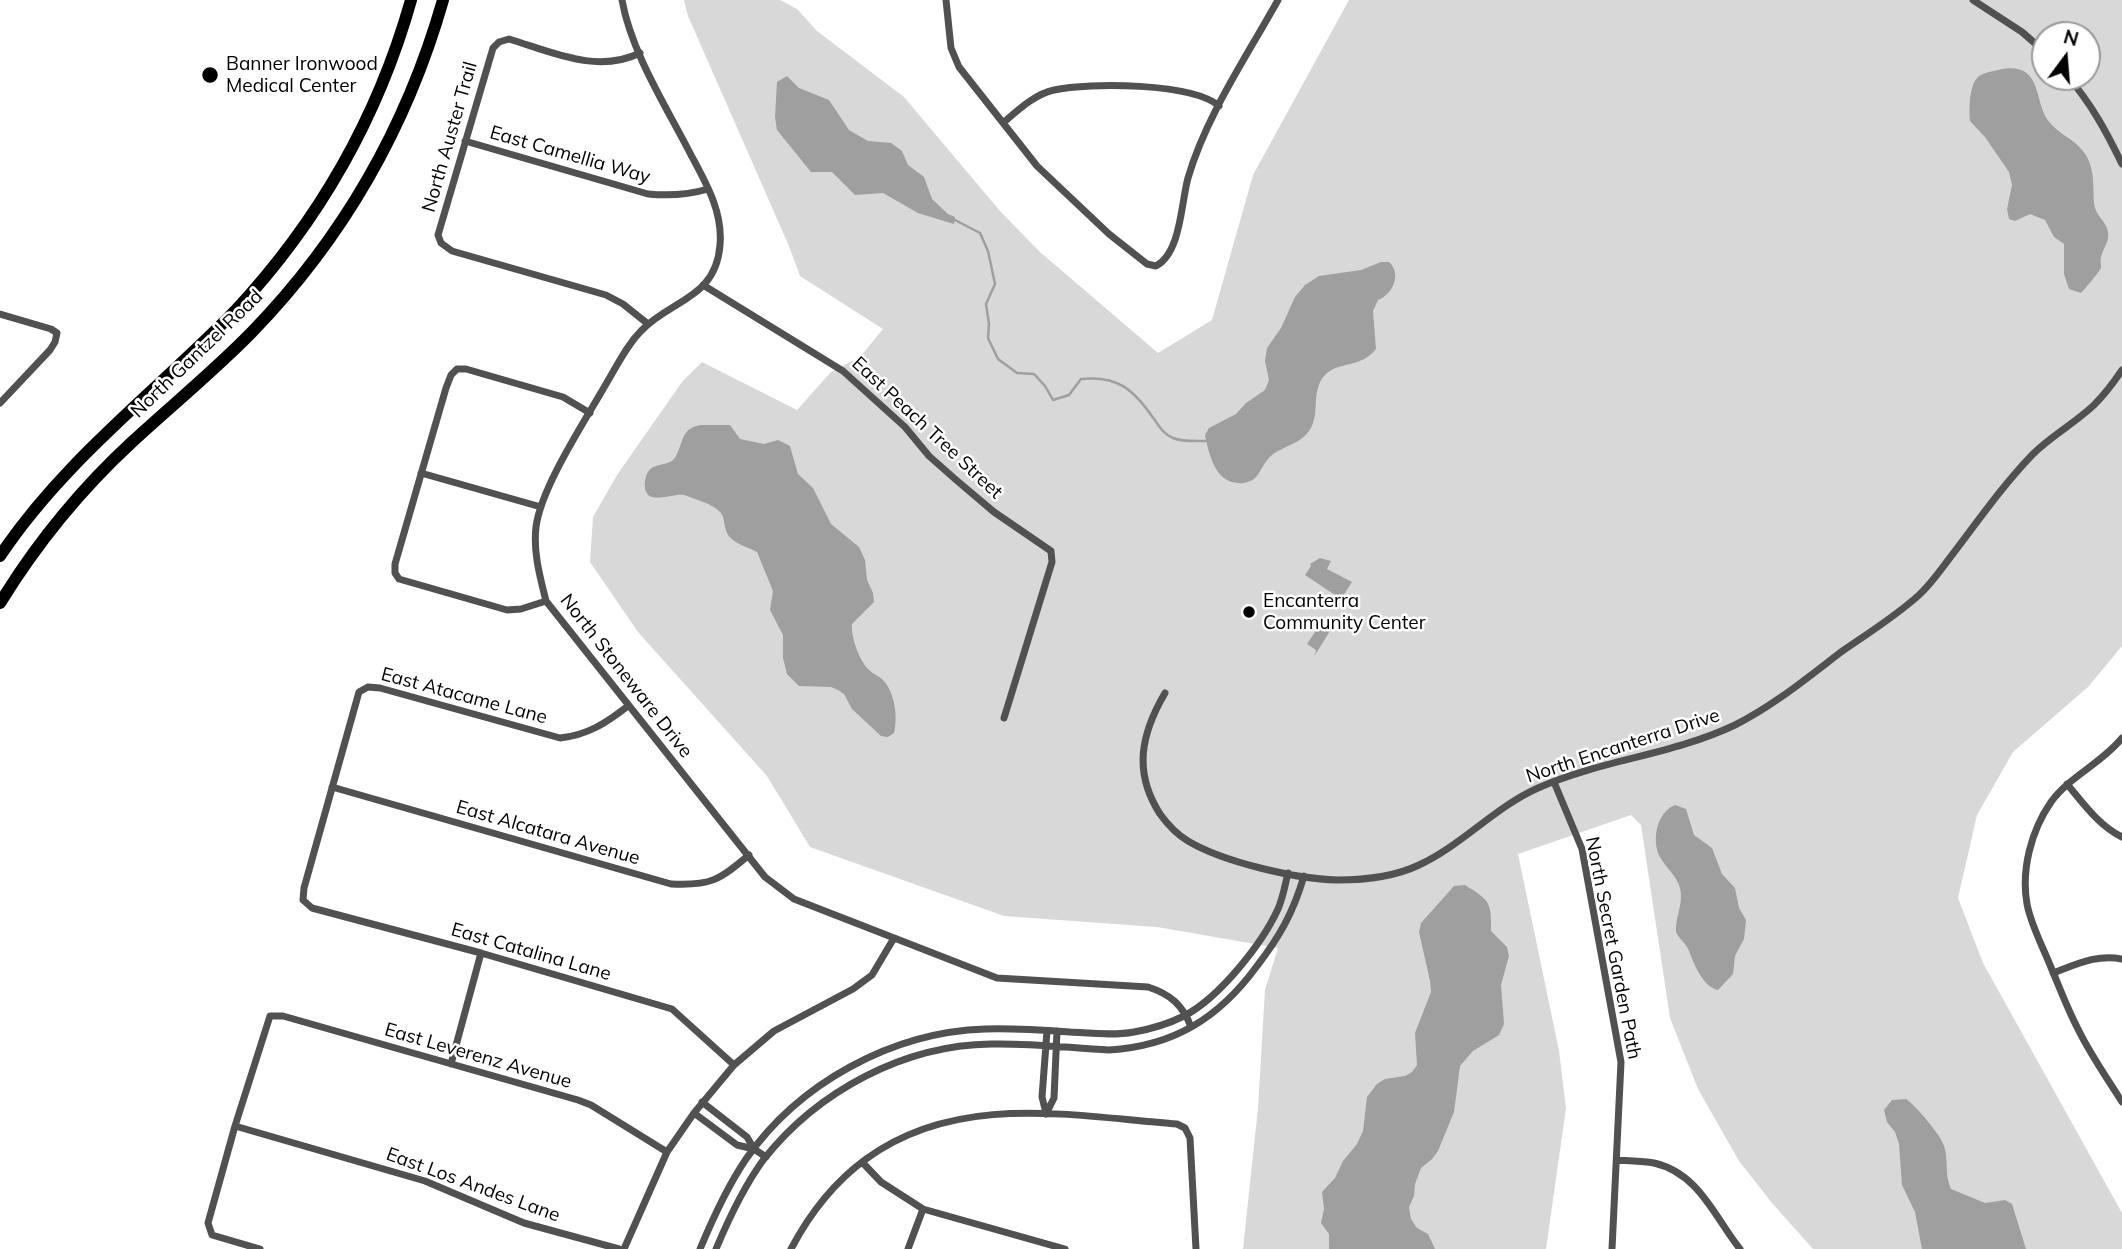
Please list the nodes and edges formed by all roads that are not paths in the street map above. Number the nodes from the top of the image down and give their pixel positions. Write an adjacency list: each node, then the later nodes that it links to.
1 (411, 0): 23 (main road, North Gantzel Road)
2 (443, 0): 25 (main road, North Gantzel Road)
3 (622, 0): 8 (street, North Stoneware Drive)
4 (946, 0): 11 (street)
5 (1278, 0): 10 (street)
6 (1973, 0): 7 (street)
7 (2031, 40)
8 (640, 54): 12 (street, North Auster Trail); 14 (street, North Stoneware Drive)
9 (2080, 91): 13 (street)
10 (1220, 106): 11 (street); 11 (street)
11 (1003, 122)
12 (465, 141): 14 (street, East Camellia Way); 17 (street, North Auster Trail)
13 (2122, 164)
14 (708, 189): 15 (street, North Stoneware Drive)
15 (704, 285): 17 (street, North Stoneware Drive); 28 (street, East Peach Tree Street)
16 (0, 314): 19 (street)
17 (648, 324): 20 (street, North Stoneware Drive)
18 (2122, 370): 30 (street, North Encanterra Drive)
19 (0, 403)
20 (590, 413): 21 (street); 22 (street, North Stoneware Drive)
21 (421, 473): 22 (street); 24 (street)
22 (541, 507): 24 (street, North Stoneware Drive)
23 (1, 553)
24 (545, 601): 27 (street, North Stoneware Drive)
25 (0, 603)
26 (1165, 694): 35 (street, North Encanterra Drive)
27 (628, 706): 32 (street, East Atacame Lane); 34 (street, North Stoneware Drive)
28 (1004, 718)
29 (2122, 738): 31 (street)
30 (1554, 782): 36 (street, North Encanterra Drive); 57 (street, North Secret Garden Path)
31 (2067, 784): 33 (street); 40 (street)
32 (332, 787): 34 (street, East Alcatara Avenue); 38 (street, East Catalina Lane)
33 (2122, 837)
34 (750, 855): 37 (street, North Stoneware Drive)
35 (1288, 873): 36 (street, North Encanterra Drive); 41 (street)
36 (1304, 876): 42 (street)
37 (894, 938): 41 (street, North Stoneware Drive); 48 (street)
38 (481, 953): 47 (street); 48 (street, East Catalina Lane)
39 (2122, 959): 40 (street)
40 (2053, 973): 50 (street)
41 (1186, 1015): 42 (street, North Stoneware Drive); 44 (street)
42 (1191, 1027): 46 (street)
43 (1048, 1031): 44 (street); 45 (street); 54 (street)
44 (1057, 1031): 46 (street)
45 (1046, 1047): 46 (street); 52 (street); 56 (street)
46 (1057, 1047): 52 (street)
47 (451, 1064): 53 (street, East Leverenz Avenue); 55 (street, East Leverenz Avenue)
48 (734, 1065): 49 (street)
49 (702, 1102): 51 (street); 54 (street)
50 (2122, 1102)
51 (694, 1113): 54 (street); 55 (street)
52 (1046, 1114): 58 (street); 67 (street)
53 (235, 1126): 60 (street); 61 (street, East Los Andes Lane)
54 (754, 1149): 56 (street); 62 (street)
55 (667, 1152): 61 (street)
56 (766, 1157): 63 (street)
57 (1616, 1160): 68 (street, North Secret Garden Path); 69 (street)
58 (862, 1162): 59 (street); 64 (street)
59 (923, 1209): 65 (street); 66 (street)
60 (260, 1249)
61 (622, 1249)
62 (700, 1249)
63 (716, 1249)
64 (792, 1249)
65 (908, 1249)
66 (1065, 1249)
67 (1196, 1249)
68 (1612, 1249)
69 (1740, 1249)

